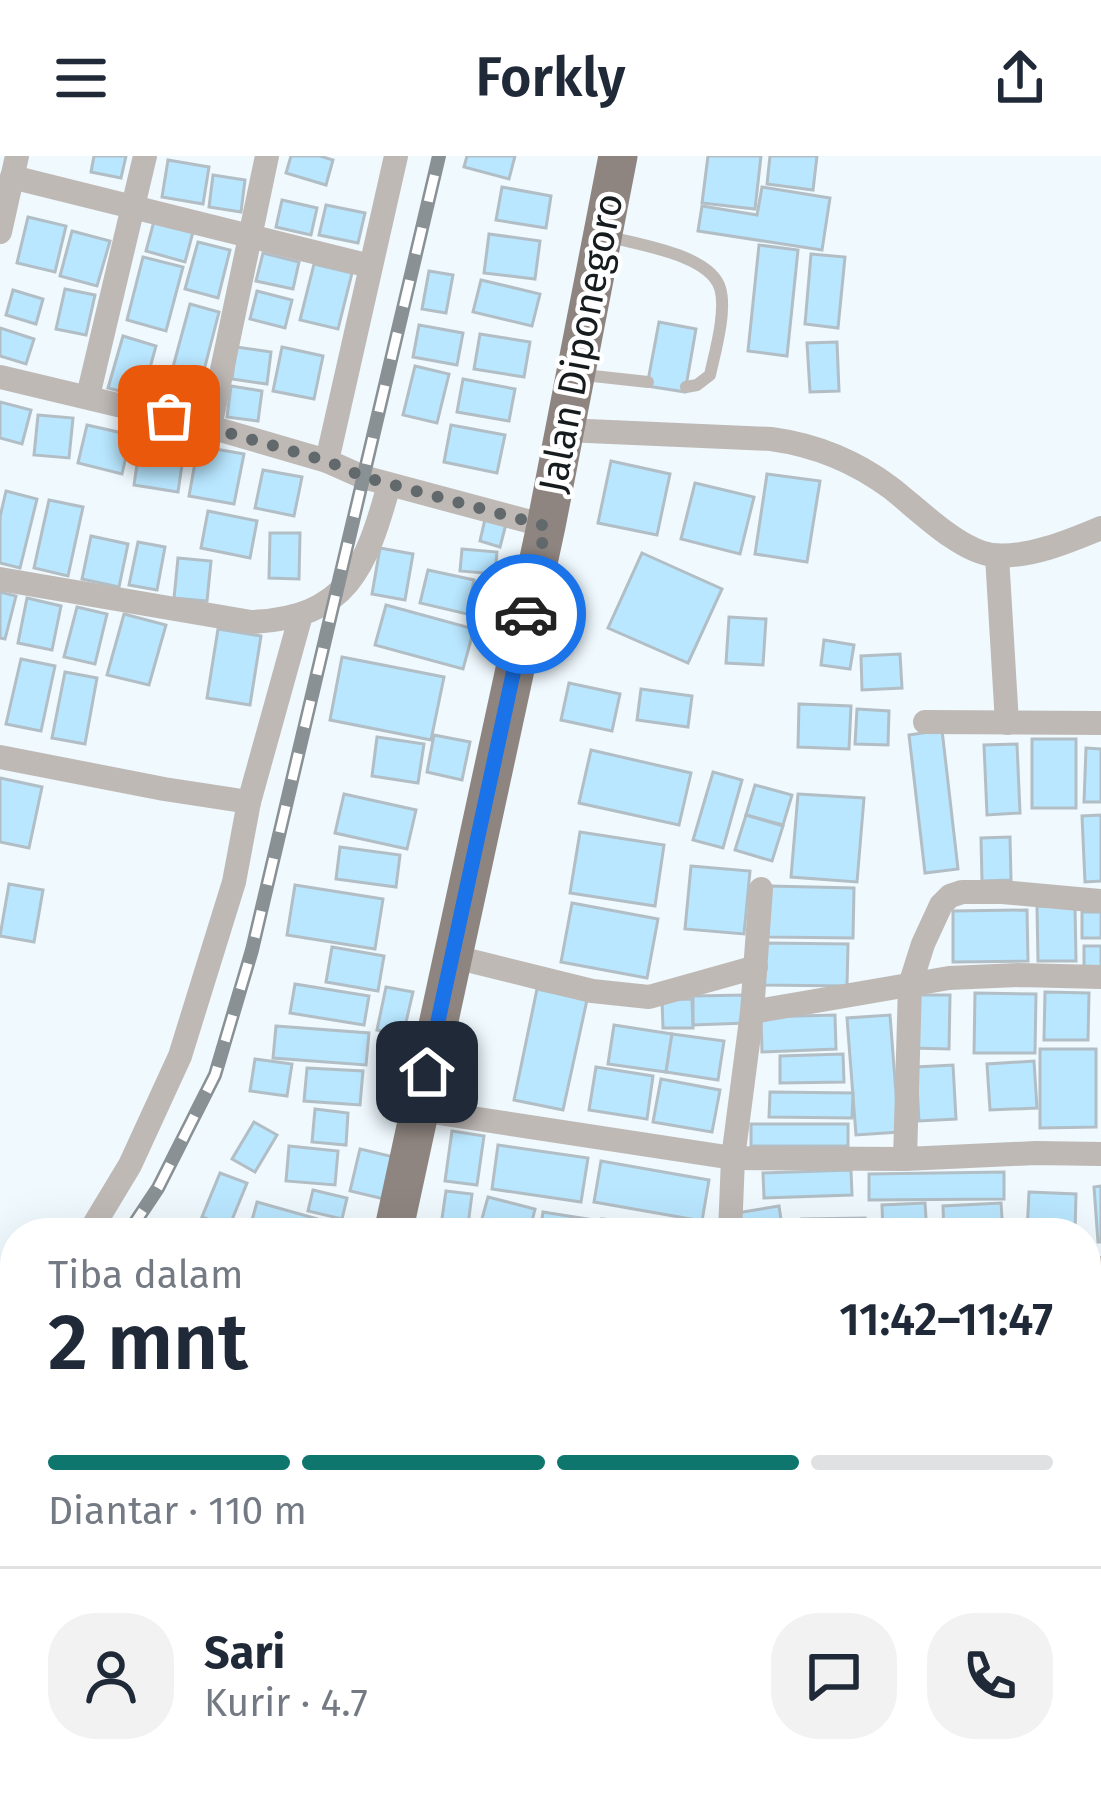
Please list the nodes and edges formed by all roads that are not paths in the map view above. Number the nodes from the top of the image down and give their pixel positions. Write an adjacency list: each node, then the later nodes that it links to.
1 (146, 156): 6 (street)
2 (267, 156): 9 (street)
3 (396, 156): 10 (street)
4 (618, 156): 8 (main road, Jalan Diponegoro)
5 (15, 166): 6 (street); 7 (street)
6 (132, 209): 9 (street); 15 (street)
7 (0, 232)
8 (603, 235): 11 (main road, Jalan Diponegoro); 14 (lane)
9 (249, 237): 10 (street); 16 (street)
10 (370, 266): 18 (street)
11 (576, 374): 13 (lane); 17 (main road, Jalan Diponegoro)
12 (0, 377): 15 (street)
13 (648, 382)
14 (686, 387)
15 (88, 396): 16 (street)
16 (210, 427): 18 (street)
17 (566, 430): 20 (main road, Jalan Diponegoro); 22 (street)
18 (327, 461): 19 (street)
19 (389, 485): 20 (street); 24 (street)
20 (546, 526): 32 (main road, Jalan Diponegoro)
21 (1101, 528): 22 (street)
22 (997, 556): 26 (street)
23 (0, 579): 24 (street)
24 (301, 615): 29 (street)
25 (926, 722): 26 (street)
26 (1007, 723): 27 (street)
27 (1101, 723)
28 (0, 757): 29 (street)
29 (249, 802): 41 (street)
30 (761, 889): 33 (street)
31 (1101, 901): 35 (street)
32 (451, 956): 33 (street); 37 (main road, Jalan Diponegoro)
33 (755, 967): 36 (street)
34 (1101, 977): 35 (street)
35 (910, 985): 36 (street); 40 (street)
36 (752, 1012): 39 (street)
37 (419, 1110): 39 (street); 42 (main road, Jalan Diponegoro)
38 (1101, 1154): 40 (street)
39 (733, 1158): 40 (street); 43 (street)
40 (905, 1159)
41 (98, 1218)
42 (396, 1218)
43 (731, 1218)

